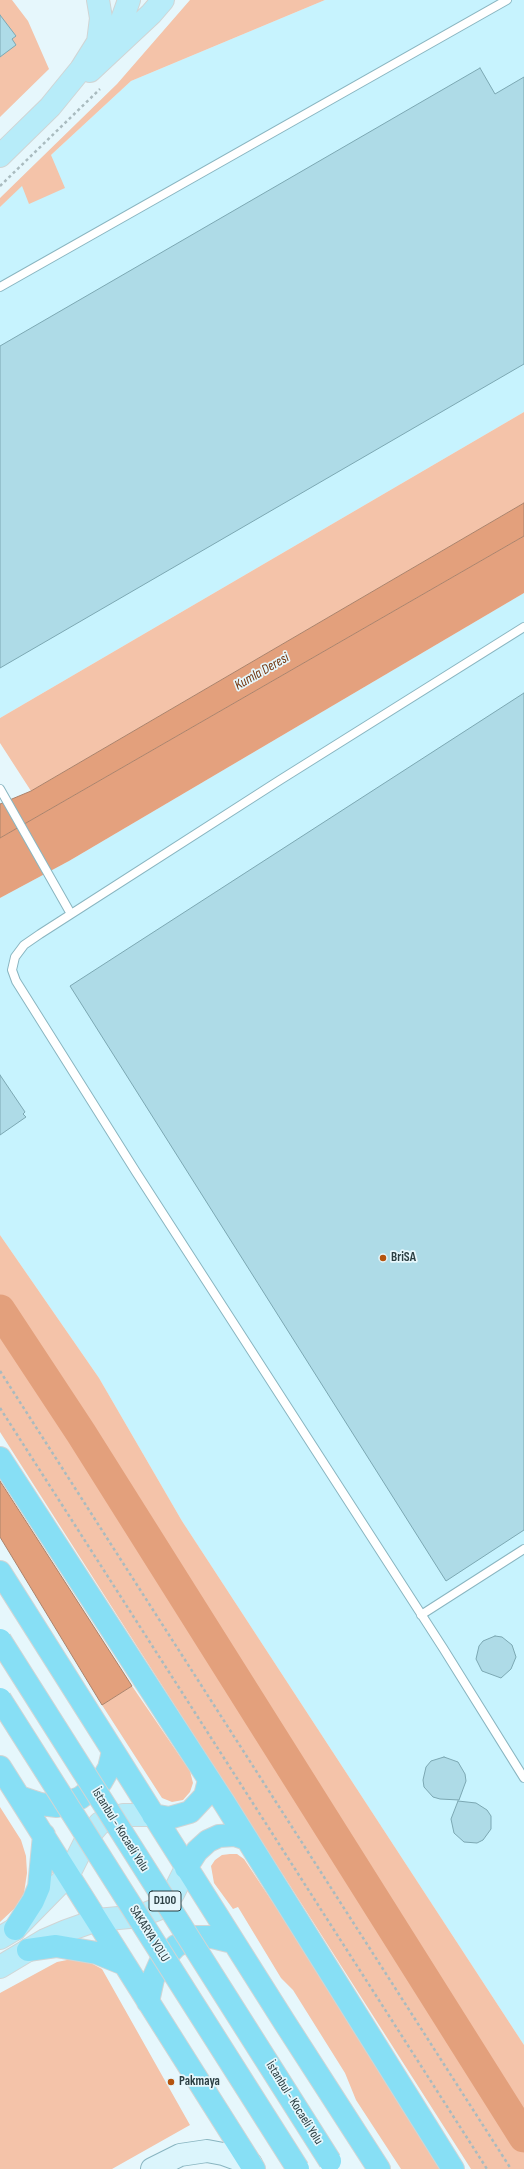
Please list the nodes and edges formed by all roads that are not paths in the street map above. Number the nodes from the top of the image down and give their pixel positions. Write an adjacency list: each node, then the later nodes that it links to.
1 (98, 0): 6 (main road)
2 (111, 0): 6 (main road)
3 (129, 0): 7 (main road)
4 (162, 0): 7 (main road)
5 (507, 0): 10 (lane)
6 (98, 42): 8 (main road)
7 (82, 79): 8 (main road)
8 (50, 107): 9 (main road)
9 (0, 156)
10 (0, 287)
11 (524, 627): 13 (lane)
12 (0, 789): 13 (lane)
13 (71, 914): 17 (lane)
14 (0, 1458): 23 (highway)
15 (524, 1549): 17 (lane)
16 (0, 1572): 20 (highway)
17 (421, 1615): 22 (lane)
18 (0, 1640): 37 (highway, İstanbul - Kocaeli Yolu / D100, bridge)
19 (0, 1699): 40 (highway, SAKARYA YOLU / D100, bridge)
20 (113, 1751): 24 (highway); 25 (highway)
21 (0, 1766): 24 (highway)
22 (524, 1778)
23 (209, 1780): 25 (highway); 27 (highway)
24 (19, 1797): 26 (highway)
25 (153, 1815): 28 (highway); 29 (main road)
26 (44, 1835): 29 (highway); 31 (highway)
27 (247, 1839): 28 (highway); 42 (highway)
28 (186, 1868): 30 (main road); 32 (highway)
29 (69, 1874): 30 (highway); 31 (main road)
30 (98, 1920): 33 (main road); 34 (highway)
31 (7, 1933)
32 (233, 1942): 36 (highway); 41 (highway)
33 (28, 1950): 34 (highway); 35 (main road)
34 (124, 1964): 36 (highway)
35 (0, 1967)
36 (148, 2002): 38 (highway)
37 (333, 2165)
38 (253, 2167): 39 (street)
39 (152, 2169)
40 (298, 2169)
41 (379, 2169)
42 (453, 2169)

